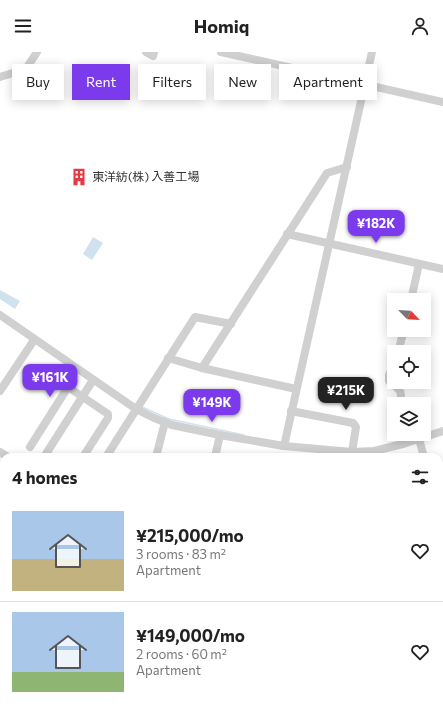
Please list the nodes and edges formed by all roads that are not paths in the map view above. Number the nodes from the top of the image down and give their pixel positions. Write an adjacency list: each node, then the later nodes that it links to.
1 (37, 52): 8 (street)
2 (146, 52): 3 (street)
3 (154, 52)
4 (220, 52): 7 (street)
5 (372, 52): 6 (street)
6 (369, 64)
7 (279, 65)
8 (0, 77)
9 (377, 87): 11 (street)
10 (361, 100): 12 (street)
11 (443, 102)
12 (347, 167): 13 (street); 14 (street)
13 (287, 234): 14 (street); 19 (street)
14 (329, 244): 15 (street); 24 (street)
15 (419, 264): 16 (street); 17 (street)
16 (443, 269)
17 (413, 293)
18 (0, 315): 20 (street)
19 (231, 324): 21 (street); 22 (street)
20 (34, 340): 23 (street); 25 (street)
21 (168, 358): 22 (street); 27 (street)
22 (202, 368): 24 (street)
23 (93, 380): 26 (street); 27 (street)
24 (296, 389): 28 (street)
25 (0, 391)
26 (83, 397): 38 (street); 39 (street); 40 (street)
27 (136, 409): 29 (street); 41 (street)
28 (291, 411): 37 (street); 45 (street)
29 (165, 422): 31 (street); 42 (street)
30 (443, 431): 32 (street)
31 (220, 435): 37 (street); 43 (street)
32 (431, 435)
33 (403, 441): 36 (street)
34 (413, 441): 36 (street)
35 (420, 441): 46 (street)
36 (404, 444): 45 (street)
37 (284, 446): 44 (street)
38 (30, 447)
39 (47, 453)
40 (86, 453)
41 (108, 453)
42 (157, 453)
43 (216, 453)
44 (335, 453)
45 (356, 453)
46 (423, 453)

